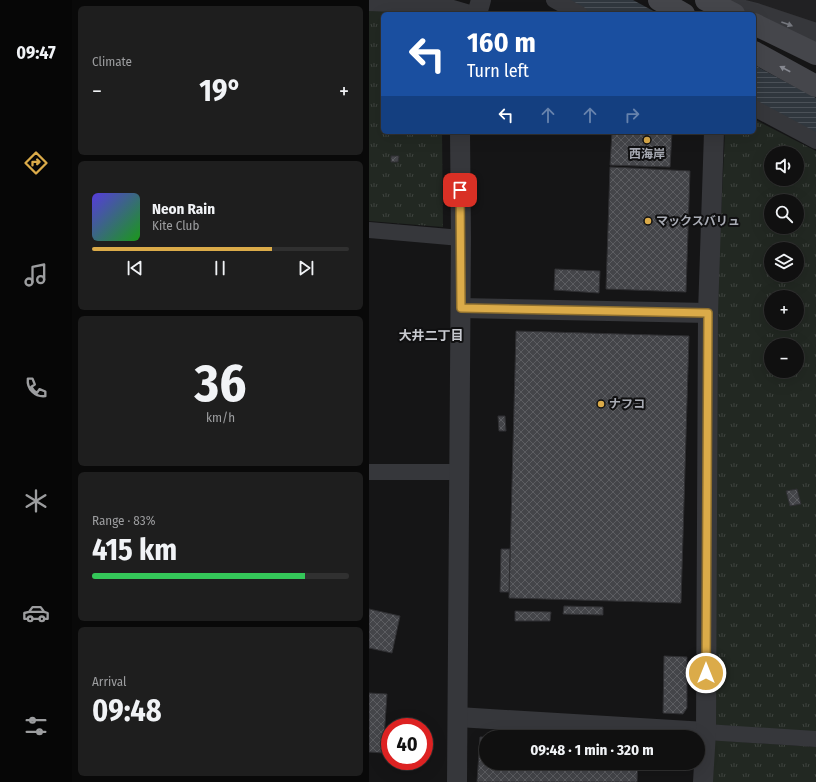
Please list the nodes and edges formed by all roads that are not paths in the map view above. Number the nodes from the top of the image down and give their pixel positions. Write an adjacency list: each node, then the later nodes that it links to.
1 (481, 0): 7 (street)
2 (554, 0): 8 (street)
3 (659, 0): 9 (main road)
4 (708, 1): 10 (main road); 11 (street, one-way to 11)
5 (369, 3): 6 (street)
6 (466, 12)
7 (478, 12)
8 (576, 12)
9 (680, 12)
10 (731, 12)
11 (752, 12)
12 (756, 13): 14 (street, one-way to 14)
13 (756, 25): 16 (main road)
14 (816, 33)
15 (756, 53): 17 (main road, one-way to 15)
16 (816, 54)
17 (816, 86)
18 (756, 109): 21 (street)
19 (460, 134): 23 (street)
20 (714, 134): 25 (street)
21 (816, 141)
22 (369, 230): 23 (street)
23 (461, 238): 24 (street)
24 (461, 308): 25 (street); 27 (street)
25 (708, 313): 29 (street)
26 (369, 472): 27 (street)
27 (459, 472): 28 (street)
28 (458, 717): 29 (street); 31 (street)
29 (706, 732): 30 (street); 32 (street)
30 (816, 739)
31 (457, 782)
32 (703, 782)

